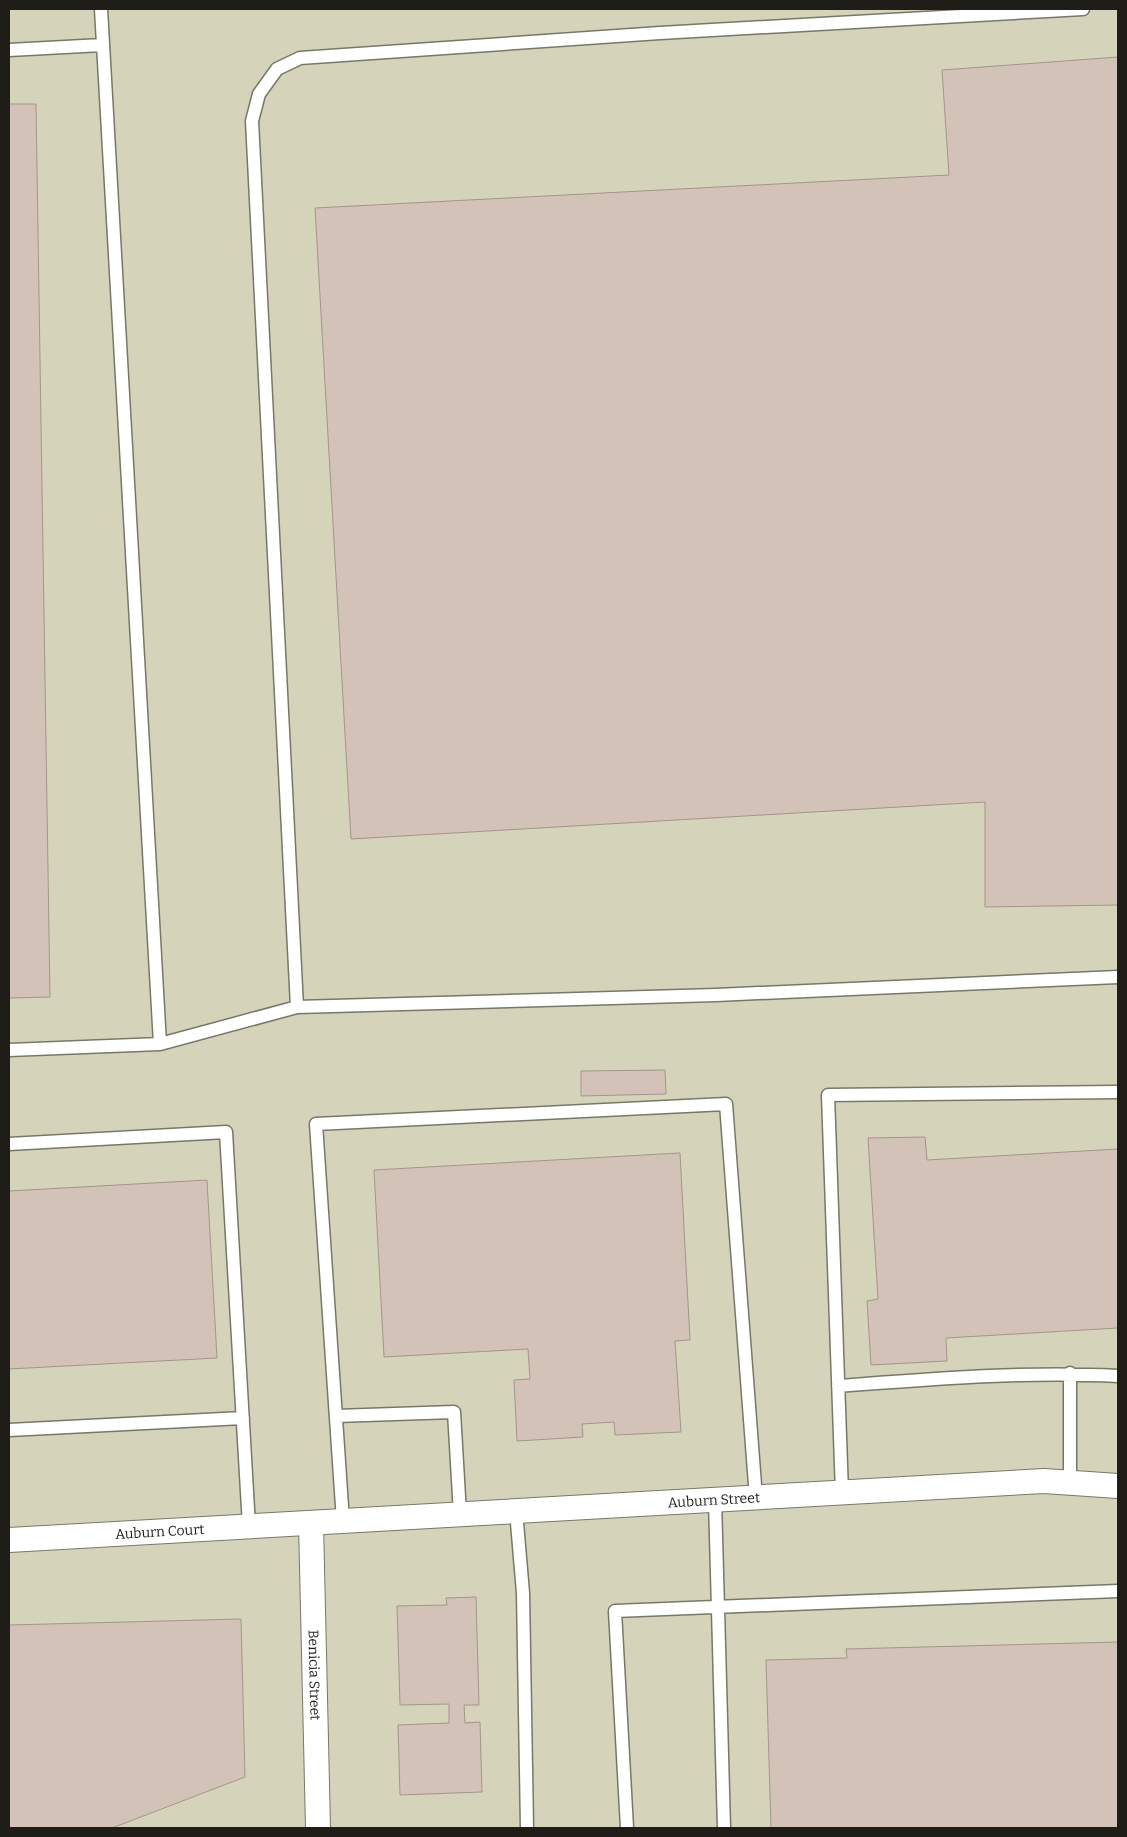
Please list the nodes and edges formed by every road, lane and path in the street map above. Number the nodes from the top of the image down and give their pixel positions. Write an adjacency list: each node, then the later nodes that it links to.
1 (101, 9): 3 (lane)
2 (1084, 9): 6 (lane)
3 (102, 45): 4 (lane); 7 (lane)
4 (9, 50)
5 (1118, 976): 6 (lane)
6 (298, 1007): 7 (lane)
7 (160, 1044): 8 (lane)
8 (9, 1050)
9 (1118, 1092): 13 (lane)
10 (9, 1144): 15 (lane)
11 (1070, 1373): 12 (lane); 13 (lane); 17 (lane)
12 (1118, 1376)
13 (838, 1386): 19 (lane)
14 (336, 1416): 20 (lane); 23 (lane); 24 (lane)
15 (243, 1418): 16 (lane); 26 (lane)
16 (9, 1430)
17 (1070, 1483): 18 (street, Auburn Street); 19 (street, Auburn Street)
18 (1118, 1486)
19 (842, 1492): 20 (street, Auburn Street)
20 (756, 1498): 21 (street, Auburn Street)
21 (715, 1500): 22 (street, Auburn Street); 29 (lane)
22 (516, 1511): 23 (street, Auburn Street); 31 (lane)
23 (460, 1514): 24 (street, Auburn Street)
24 (343, 1521): 25 (street, Auburn Street)
25 (310, 1523): 26 (street, Auburn Court); 30 (street, Benicia Street)
26 (250, 1526): 27 (street, Auburn Court)
27 (9, 1540)
28 (1118, 1591): 29 (lane)
29 (718, 1607): 32 (lane); 33 (lane)
30 (318, 1828)
31 (527, 1828)
32 (627, 1828)
33 (724, 1828)

